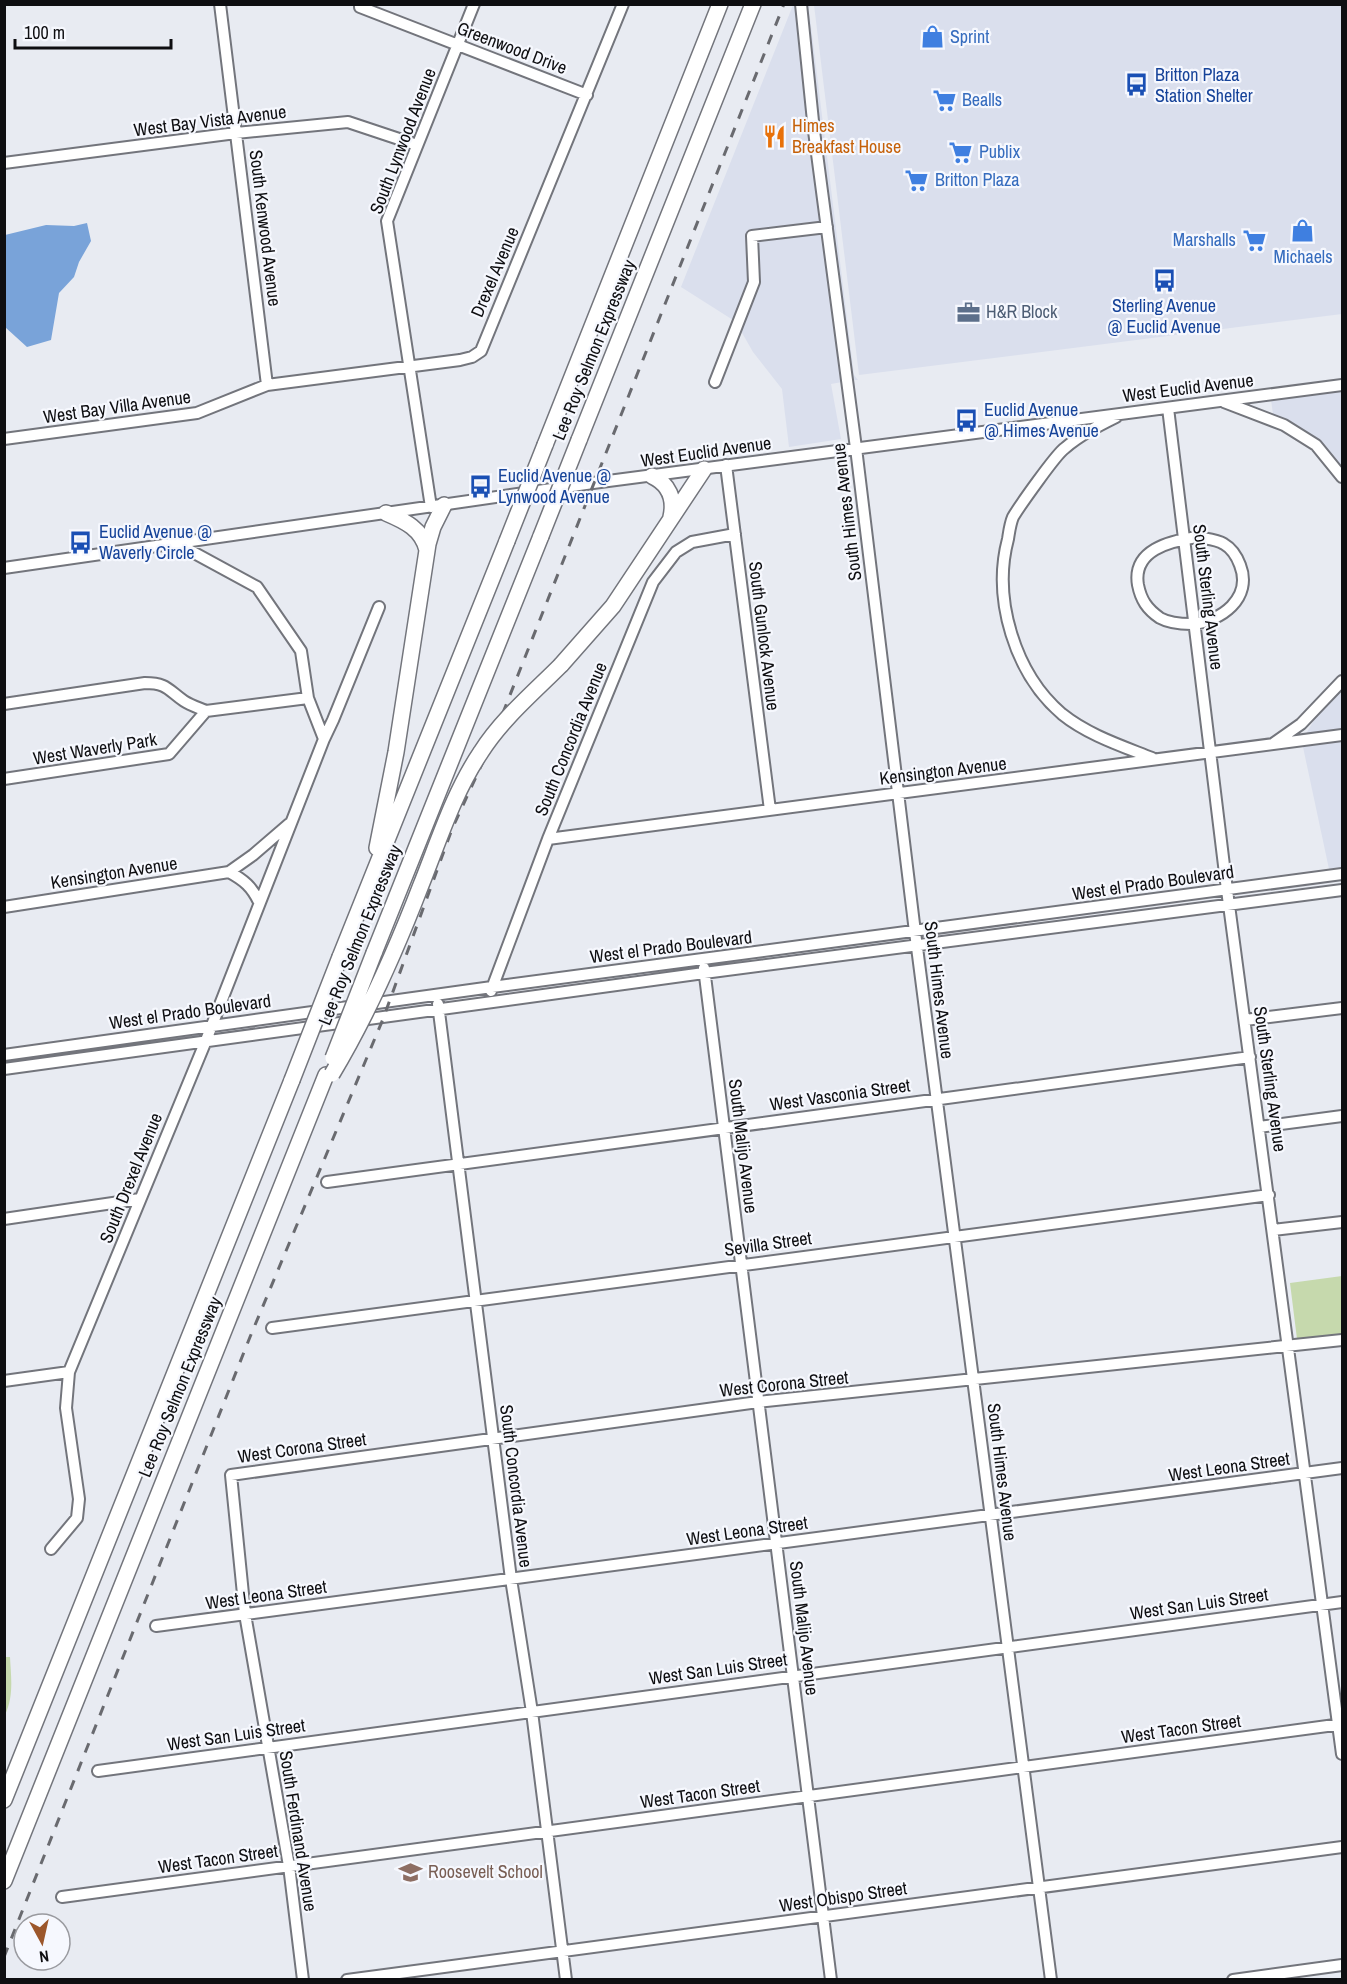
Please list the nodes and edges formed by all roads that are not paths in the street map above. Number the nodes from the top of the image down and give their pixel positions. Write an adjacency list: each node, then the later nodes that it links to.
1 (220, 4): 10 (street, South Kenwood Avenue)
2 (360, 4): 8 (street, Greenwood Drive)
3 (474, 4): 8 (street, South Lynwood Avenue)
4 (623, 4): 9 (street, Drexel Avenue)
5 (720, 4): 53 (highway, Lee Roy Selmon Expressway, bridge)
6 (753, 4): 76 (highway, Lee Roy Selmon Expressway, bridge)
7 (801, 4): 13 (street, South Himes Avenue)
8 (458, 45): 9 (street, Greenwood Drive); 11 (street, South Lynwood Avenue)
9 (587, 95): 14 (street, Drexel Avenue)
10 (236, 134): 11 (street, West Bay Vista Avenue); 12 (street, West Bay Vista Avenue); 16 (street, South Kenwood Avenue)
11 (417, 145): 14 (street, South Lynwood Avenue)
12 (4, 164)
13 (827, 226): 15 (street); 22 (street, South Himes Avenue)
14 (408, 366): 16 (street, West Bay Villa Avenue); 27 (street)
15 (715, 382)
16 (267, 385): 21 (street, West Bay Villa Avenue)
17 (1342, 385): 18 (street, West Euclid Avenue)
18 (1220, 401): 19 (street, West Euclid Avenue); 26 (street)
19 (1168, 408): 20 (street, West Euclid Avenue); 31 (street, South Sterling Avenue)
20 (1122, 414): 22 (street, West Euclid Avenue); 45 (street)
21 (4, 439)
22 (856, 448): 23 (street, West Euclid Avenue); 47 (street, South Himes Avenue)
23 (726, 465): 24 (street, West Euclid Avenue); 30 (street, South Gunlock Avenue)
24 (704, 469): 25 (street, West Euclid Avenue); 29 (highway)
25 (652, 476): 27 (street, West Euclid Avenue); 29 (highway)
26 (1342, 477)
27 (437, 506): 28 (street, West Euclid Avenue); 33 (highway)
28 (386, 513): 32 (street, West Euclid Avenue); 33 (highway)
29 (671, 517): 76 (highway, bridge)
30 (735, 534): 48 (street, South Gunlock Avenue); 50 (street, South Concordia Avenue)
31 (1185, 539): 36 (street, South Sterling Avenue); 36 (street); 36 (street)
32 (175, 543): 34 (street, West Euclid Avenue); 38 (street)
33 (427, 550): 53 (highway)
34 (4, 568)
35 (379, 607): 42 (street)
36 (1195, 623): 44 (street, South Sterling Avenue)
37 (1342, 681): 43 (street)
38 (308, 698): 40 (street); 42 (street)
39 (4, 704): 40 (street)
40 (206, 711): 46 (street, West Waverly Park)
41 (1342, 735): 43 (street, Kensington Avenue)
42 (324, 739): 49 (street, South Drexel Avenue)
43 (1271, 744): 44 (street, Kensington Avenue)
44 (1211, 752): 45 (street, Kensington Avenue); 54 (street, South Sterling Avenue)
45 (1155, 760): 47 (street, Kensington Avenue)
46 (4, 779)
47 (898, 793): 48 (street, Kensington Avenue); 61 (street, South Himes Avenue)
48 (770, 810): 50 (street, Kensington Avenue)
49 (292, 822): 51 (street, Kensington Avenue); 56 (street, South Drexel Avenue)
50 (548, 839): 65 (street, South Concordia Avenue)
51 (230, 872): 56 (street); 58 (street, Kensington Avenue)
52 (1342, 874): 54 (street, West el Prado Boulevard)
53 (371, 882): 119 (highway, Lee Roy Selmon Expressway, bridge)
54 (1227, 890): 57 (street, South Sterling Avenue); 59 (street, West el Prado Boulevard)
55 (1342, 890): 57 (street, West el Prado Boulevard)
56 (259, 902): 71 (street, South Drexel Avenue)
57 (1230, 906): 60 (street, West el Prado Boulevard); 70 (street, South Sterling Avenue)
58 (4, 907)
59 (1065, 912): 60 (street); 61 (street, West el Prado Boulevard)
60 (1068, 926): 62 (street, West el Prado Boulevard)
61 (915, 932): 62 (street, South Himes Avenue); 63 (street, West el Prado Boulevard)
62 (917, 946): 64 (street, West el Prado Boulevard); 77 (street, South Himes Avenue)
63 (703, 960): 64 (street, South Malijo Avenue); 65 (street, West el Prado Boulevard)
64 (704, 973): 67 (street, West el Prado Boulevard); 80 (street, South Malijo Avenue)
65 (492, 987): 66 (street, West el Prado Boulevard); 67 (street, South Concordia Avenue)
66 (436, 995): 69 (street, South Concordia Avenue); 71 (street, West el Prado Boulevard)
67 (490, 1003): 69 (street, West el Prado Boulevard)
68 (1342, 1008): 70 (street)
69 (439, 1011): 72 (street, West el Prado Boulevard); 81 (street, South Concordia Avenue)
70 (1245, 1020): 74 (street, South Sterling Avenue)
71 (212, 1025): 72 (street, South Drexel Avenue); 73 (street, West el Prado Boulevard)
72 (205, 1043): 75 (street, West el Prado Boulevard); 84 (street, South Drexel Avenue)
73 (7, 1054): 75 (street)
74 (1250, 1057): 77 (street, West Vasconia Street); 79 (street, South Sterling Avenue)
75 (8, 1069)
76 (326, 1078): 123 (highway, Lee Roy Selmon Expressway)
77 (936, 1098): 80 (street, West Vasconia Street); 88 (street, South Himes Avenue)
78 (1342, 1116): 79 (street)
79 (1259, 1127): 83 (street, South Sterling Avenue)
80 (724, 1128): 81 (street, West Vasconia Street); 89 (street, South Malijo Avenue)
81 (458, 1164): 82 (street, West Vasconia Street); 90 (street, South Concordia Avenue)
82 (327, 1182)
83 (1269, 1195): 87 (street, South Sterling Avenue); 88 (street, Sevilla Street)
84 (140, 1199): 85 (street); 94 (street, South Drexel Avenue)
85 (4, 1219)
86 (1342, 1222): 87 (street)
87 (1273, 1230): 93 (street, South Sterling Avenue)
88 (955, 1236): 89 (street, Sevilla Street); 95 (street, South Himes Avenue)
89 (741, 1265): 90 (street, Sevilla Street); 97 (street, South Malijo Avenue)
90 (476, 1300): 91 (street, Sevilla Street); 98 (street, South Concordia Avenue)
91 (272, 1328)
92 (1342, 1340): 93 (street, West Corona Street)
93 (1288, 1347): 95 (street, West Corona Street); 101 (street, South Sterling Avenue)
94 (69, 1372): 96 (street); 104 (street, South Drexel Avenue)
95 (973, 1380): 97 (street, West Corona Street); 102 (street, South Himes Avenue)
96 (4, 1381)
97 (758, 1402): 98 (street, West Corona Street); 103 (street, South Malijo Avenue)
98 (493, 1438): 100 (street, West Corona Street); 105 (street, South Concordia Avenue)
99 (1342, 1468): 101 (street, West Leona Street)
100 (231, 1474): 108 (street, South Ferdinand Avenue)
101 (1304, 1474): 102 (street, West Leona Street); 107 (street, South Sterling Avenue)
102 (990, 1515): 103 (street, West Leona Street); 110 (street, South Himes Avenue)
103 (776, 1544): 105 (street, West Leona Street); 111 (street, South Malijo Avenue)
104 (51, 1549)
105 (511, 1579): 108 (street, West Leona Street); 112 (street, South Concordia Avenue)
106 (1342, 1602): 107 (street, West San Luis Street)
107 (1323, 1605): 110 (street, West San Luis Street); 113 (street, South Sterling Avenue)
108 (244, 1614): 109 (street, West Leona Street); 114 (street, South Ferdinand Avenue)
109 (156, 1626)
110 (1008, 1647): 111 (street, West San Luis Street); 116 (street, South Himes Avenue)
111 (793, 1676): 112 (street, West San Luis Street); 118 (street, South Malijo Avenue)
112 (532, 1712): 114 (street, West San Luis Street); 120 (street, South Concordia Avenue)
113 (1341, 1724): 115 (street, South Sterling Avenue); 116 (street, West Tacon Street)
114 (268, 1748): 117 (street, West San Luis Street); 122 (street, South Ferdinand Avenue)
115 (1342, 1754)
116 (1023, 1766): 118 (street, West Tacon Street); 124 (street, South Himes Avenue)
117 (98, 1771)
118 (809, 1796): 120 (street, West Tacon Street); 126 (street, South Malijo Avenue)
119 (4, 1800)
120 (547, 1831): 122 (street, West Tacon Street); 127 (street, South Concordia Avenue)
121 (1342, 1846): 124 (street, West Obispo Street)
122 (289, 1866): 125 (street, West Tacon Street); 129 (street, South Ferdinand Avenue)
123 (4, 1881)
124 (1040, 1887): 126 (street, West Obispo Street); 133 (street, South Himes Avenue)
125 (62, 1897)
126 (823, 1916): 127 (street, West Obispo Street); 132 (street, South Malijo Avenue)
127 (562, 1951): 130 (street, West Obispo Street); 131 (street, South Concordia Avenue)
128 (1342, 1965): 134 (street)
129 (303, 1980)
130 (348, 1980)
131 (566, 1980)
132 (831, 1980)
133 (1051, 1980)
134 (1233, 1980)

